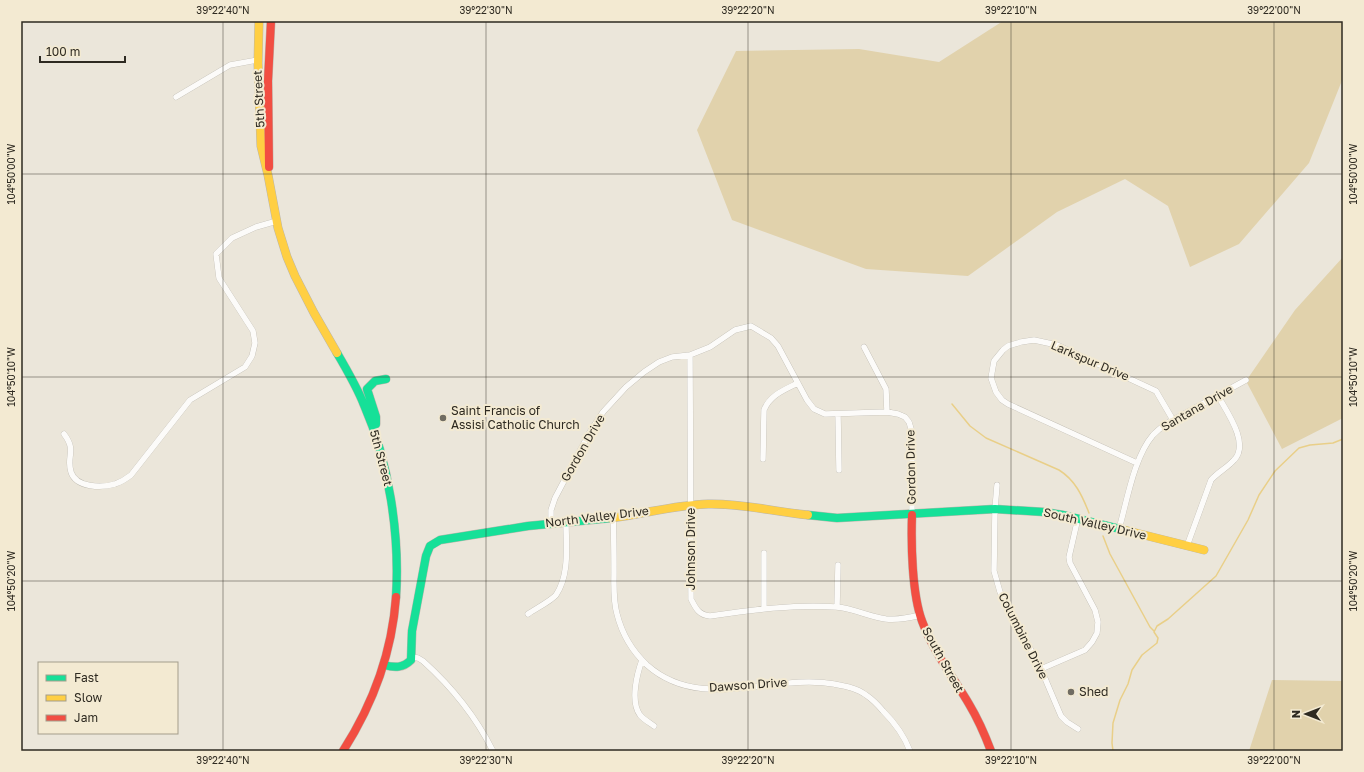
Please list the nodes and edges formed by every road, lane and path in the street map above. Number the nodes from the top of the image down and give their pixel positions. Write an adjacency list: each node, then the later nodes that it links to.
1 (259, 21): 5 (street, 5th Street)
2 (264, 21): 4 (street)
3 (271, 21): 4 (street, 5th Street)
4 (268, 55): 7 (street, 5th Street)
5 (257, 60): 6 (street); 7 (street); 8 (street, 5th Street)
6 (176, 97)
7 (269, 137): 8 (street, 5th Street)
8 (269, 177): 9 (street, 5th Street)
9 (277, 221): 19 (street); 20 (street, 5th Street)
10 (864, 347): 16 (street)
11 (690, 355): 14 (street, Gordon Drive); 25 (street, Johnson Drive); 31 (street, Gordon Drive)
12 (386, 379): 20 (street)
13 (1246, 380): 15 (street, Santana Drive)
14 (798, 383): 17 (street, Gordon Drive); 21 (street)
15 (1218, 396): 18 (street, Santana Drive); 33 (street)
16 (886, 412): 17 (street, Gordon Drive); 27 (street, Gordon Drive)
17 (838, 414): 23 (street)
18 (1173, 420): 22 (street, Santana Drive); 22 (street, Larkspur Drive)
19 (64, 434)
20 (378, 440): 43 (street, 5th Street)
21 (763, 459)
22 (1138, 462): 32 (street, Santana Drive)
23 (839, 470)
24 (997, 485): 26 (street, Columbine Drive)
25 (691, 504): 27 (street, North Valley Drive); 28 (street, North Valley Drive); 38 (street, Johnson Drive)
26 (995, 509): 27 (street, South Valley Drive); 29 (street, South Valley Drive); 44 (street, Columbine Drive)
27 (912, 515): 40 (street, South Street)
28 (614, 518): 30 (street, North Valley Drive); 42 (street, Dawson Drive)
29 (1078, 518): 32 (street, South Valley Drive); 44 (street)
30 (566, 522): 31 (street, North Valley Drive); 39 (street)
31 (551, 524): 41 (street, North Valley Drive)
32 (1119, 529): 33 (street, South Valley Drive)
33 (1187, 546): 34 (street, South Valley Drive)
34 (1204, 550)
35 (764, 553): 38 (street)
36 (838, 565): 37 (street)
37 (838, 607): 38 (street, Johnson Drive); 40 (street, Johnson Drive)
38 (764, 609)
39 (528, 614)
40 (920, 615): 50 (street, South Street)
41 (412, 657): 43 (street); 48 (street)
42 (642, 660): 45 (street); 49 (street, Dawson Drive)
43 (384, 665): 47 (street, 5th Street)
44 (1041, 669): 46 (street, Columbine Drive)
45 (654, 726)
46 (1078, 729)
47 (343, 751)
48 (493, 751)
49 (910, 751)
50 (992, 751)

